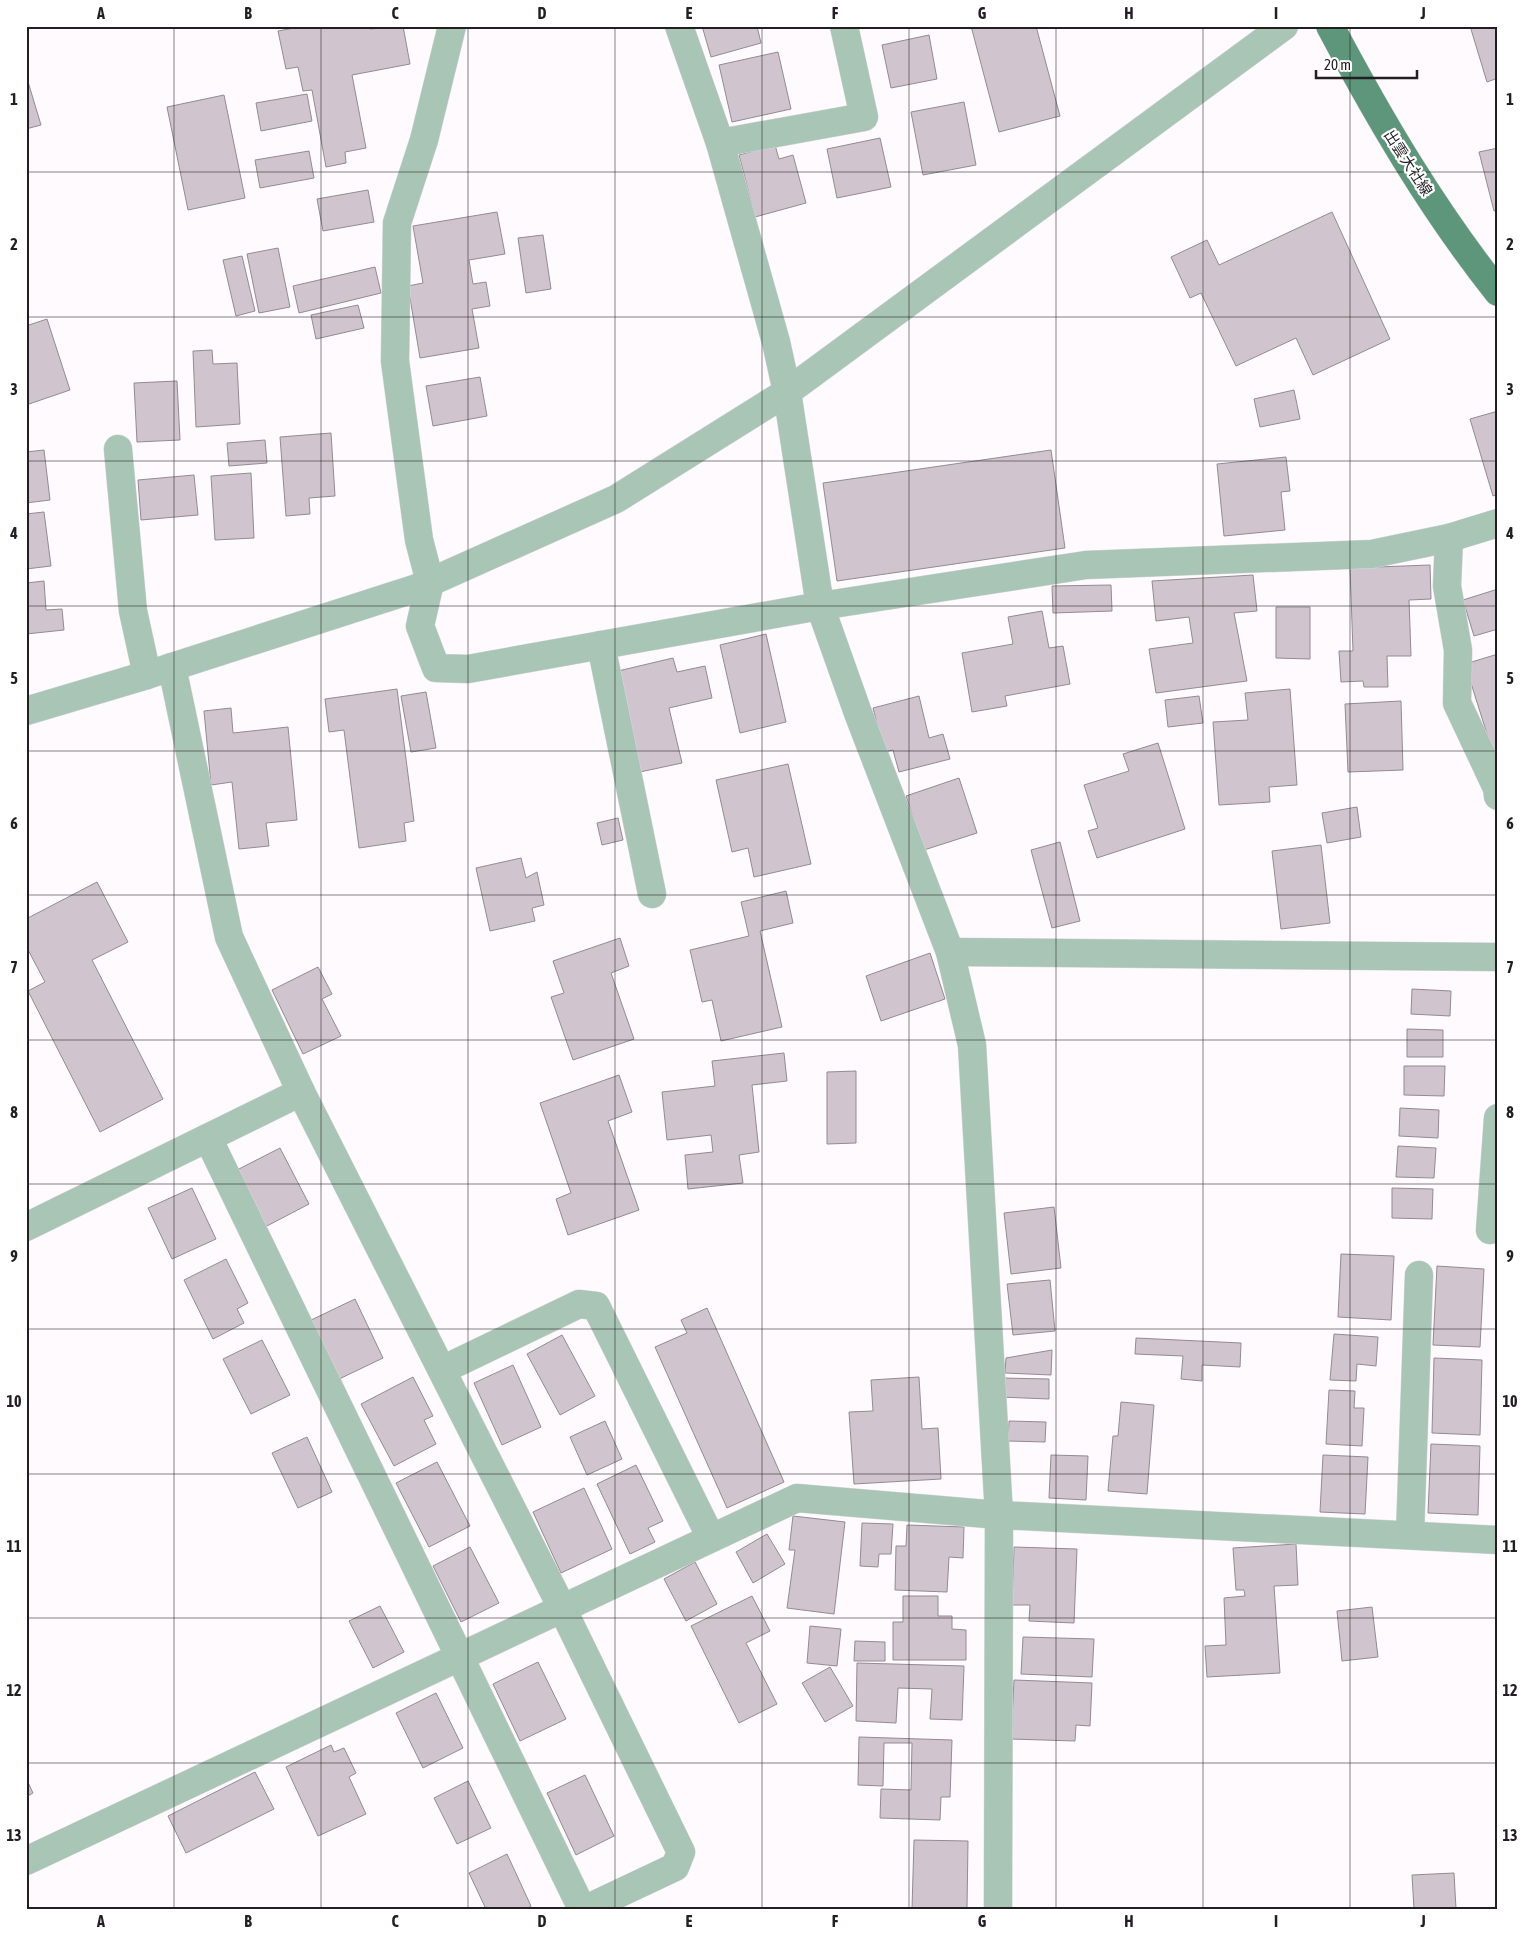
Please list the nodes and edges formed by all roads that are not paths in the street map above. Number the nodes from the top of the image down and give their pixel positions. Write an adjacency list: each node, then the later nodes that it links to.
1 (452, 26): 12 (street)
2 (679, 26): 6 (street)
3 (844, 26): 6 (street)
4 (1284, 26): 8 (street)
5 (1330, 26): 7 (main road, 出雲大社線)
6 (720, 143): 8 (street)
7 (1498, 292)
8 (787, 392): 12 (street); 13 (street)
9 (118, 449): 16 (street)
10 (1498, 523): 11 (street)
11 (1448, 538): 13 (street); 18 (street)
12 (430, 582): 14 (street); 15 (street)
13 (820, 606): 14 (street); 20 (street)
14 (601, 646): 19 (street)
15 (172, 667): 16 (street); 22 (street)
16 (146, 675): 17 (street)
17 (26, 711)
18 (1498, 796)
19 (652, 894)
20 (950, 952): 21 (street); 29 (street)
21 (1498, 957)
22 (301, 1092): 24 (street); 28 (street)
23 (1498, 1118): 26 (street)
24 (208, 1138): 25 (street); 34 (street)
25 (26, 1227)
26 (1490, 1230)
27 (1418, 1275): 30 (street)
28 (442, 1370): 31 (street); 33 (street)
29 (999, 1515): 30 (street); 31 (street); 37 (street)
30 (1410, 1535): 32 (street)
31 (711, 1538): 33 (street)
32 (1498, 1540)
33 (562, 1608): 34 (street); 36 (street)
34 (460, 1656): 35 (street); 36 (street)
35 (26, 1861)
36 (584, 1909)
37 (998, 1909)

